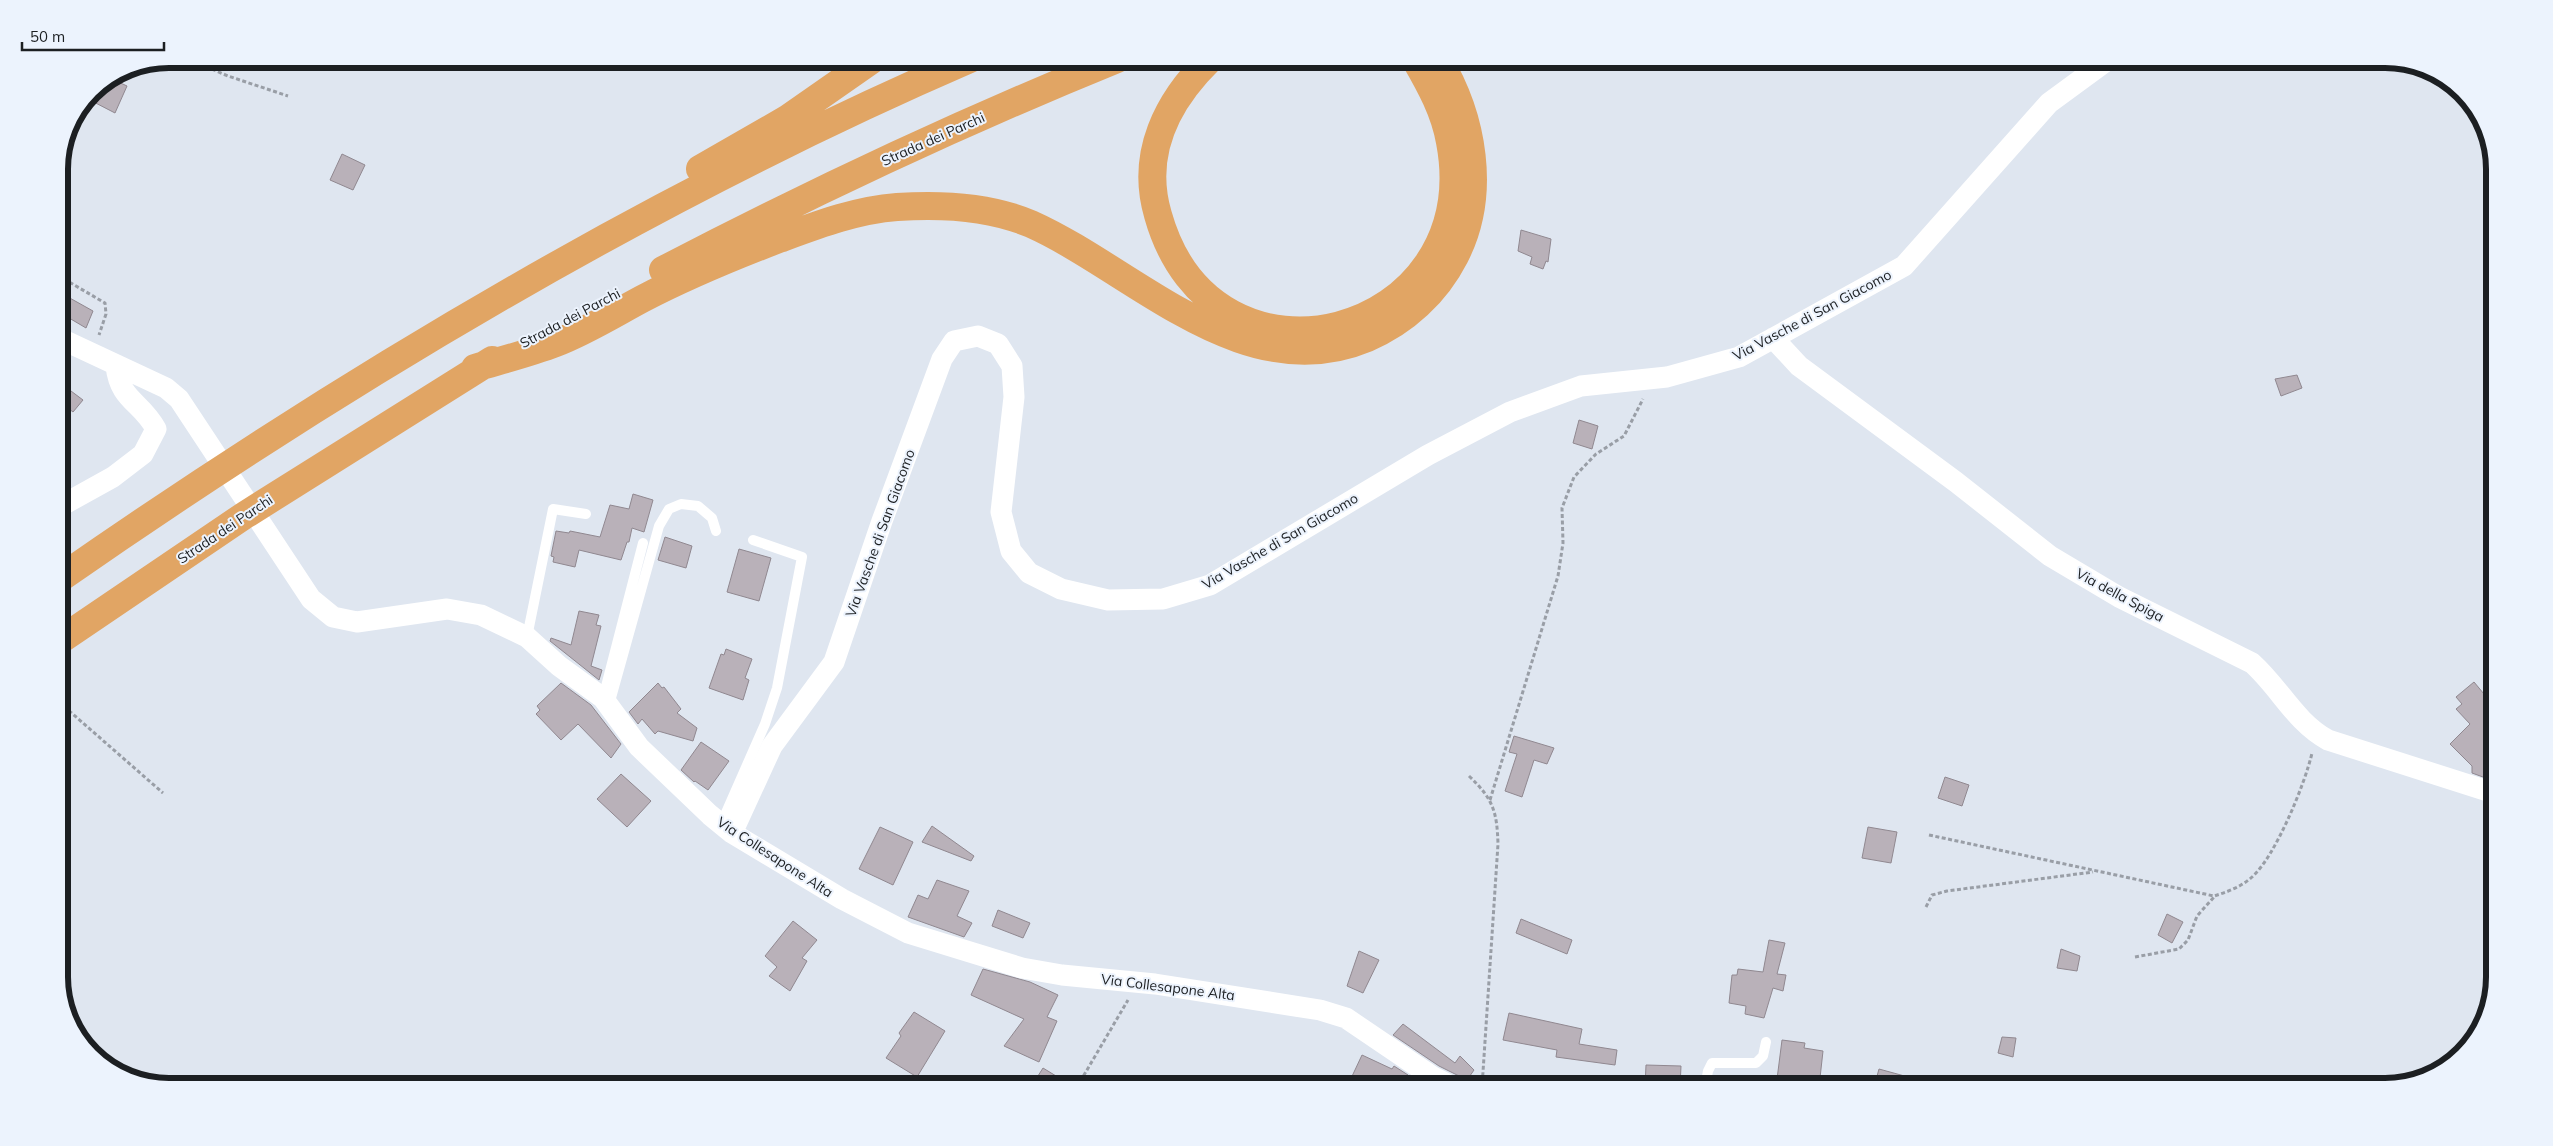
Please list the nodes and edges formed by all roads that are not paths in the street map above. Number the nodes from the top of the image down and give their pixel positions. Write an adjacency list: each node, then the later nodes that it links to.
1 (860, 68): 8 (highway)
2 (951, 68): 8 (highway)
3 (1096, 68): 12 (highway, Strada dei Parchi)
4 (1201, 68): 5 (highway)
5 (1420, 68)
6 (1442, 68): 12 (highway)
7 (2097, 68): 9 (street, Via Vasche di San Giacomo)
8 (588, 248): 18 (highway)
9 (1774, 338): 22 (street, Via della Spiga); 23 (street, Via Vasche di San Giacomo)
10 (68, 342): 11 (street, Via Collesapone Alta)
11 (116, 366): 13 (street); 20 (street, Via Collesapone Alta)
12 (475, 368): 19 (highway, Strada dei Parchi)
13 (68, 502)
14 (586, 514): 20 (lane)
15 (716, 531): 21 (lane)
16 (753, 540): 23 (lane)
17 (643, 542): 21 (lane)
18 (68, 573)
19 (68, 635)
20 (527, 637): 21 (street, Via Collesapone Alta)
21 (606, 702): 23 (street, Via Collesapone Alta)
22 (2486, 790)
23 (726, 829): 25 (street, Via Collesapone Alta)
24 (1766, 1042): 26 (lane)
25 (1433, 1078)
26 (1707, 1078)

